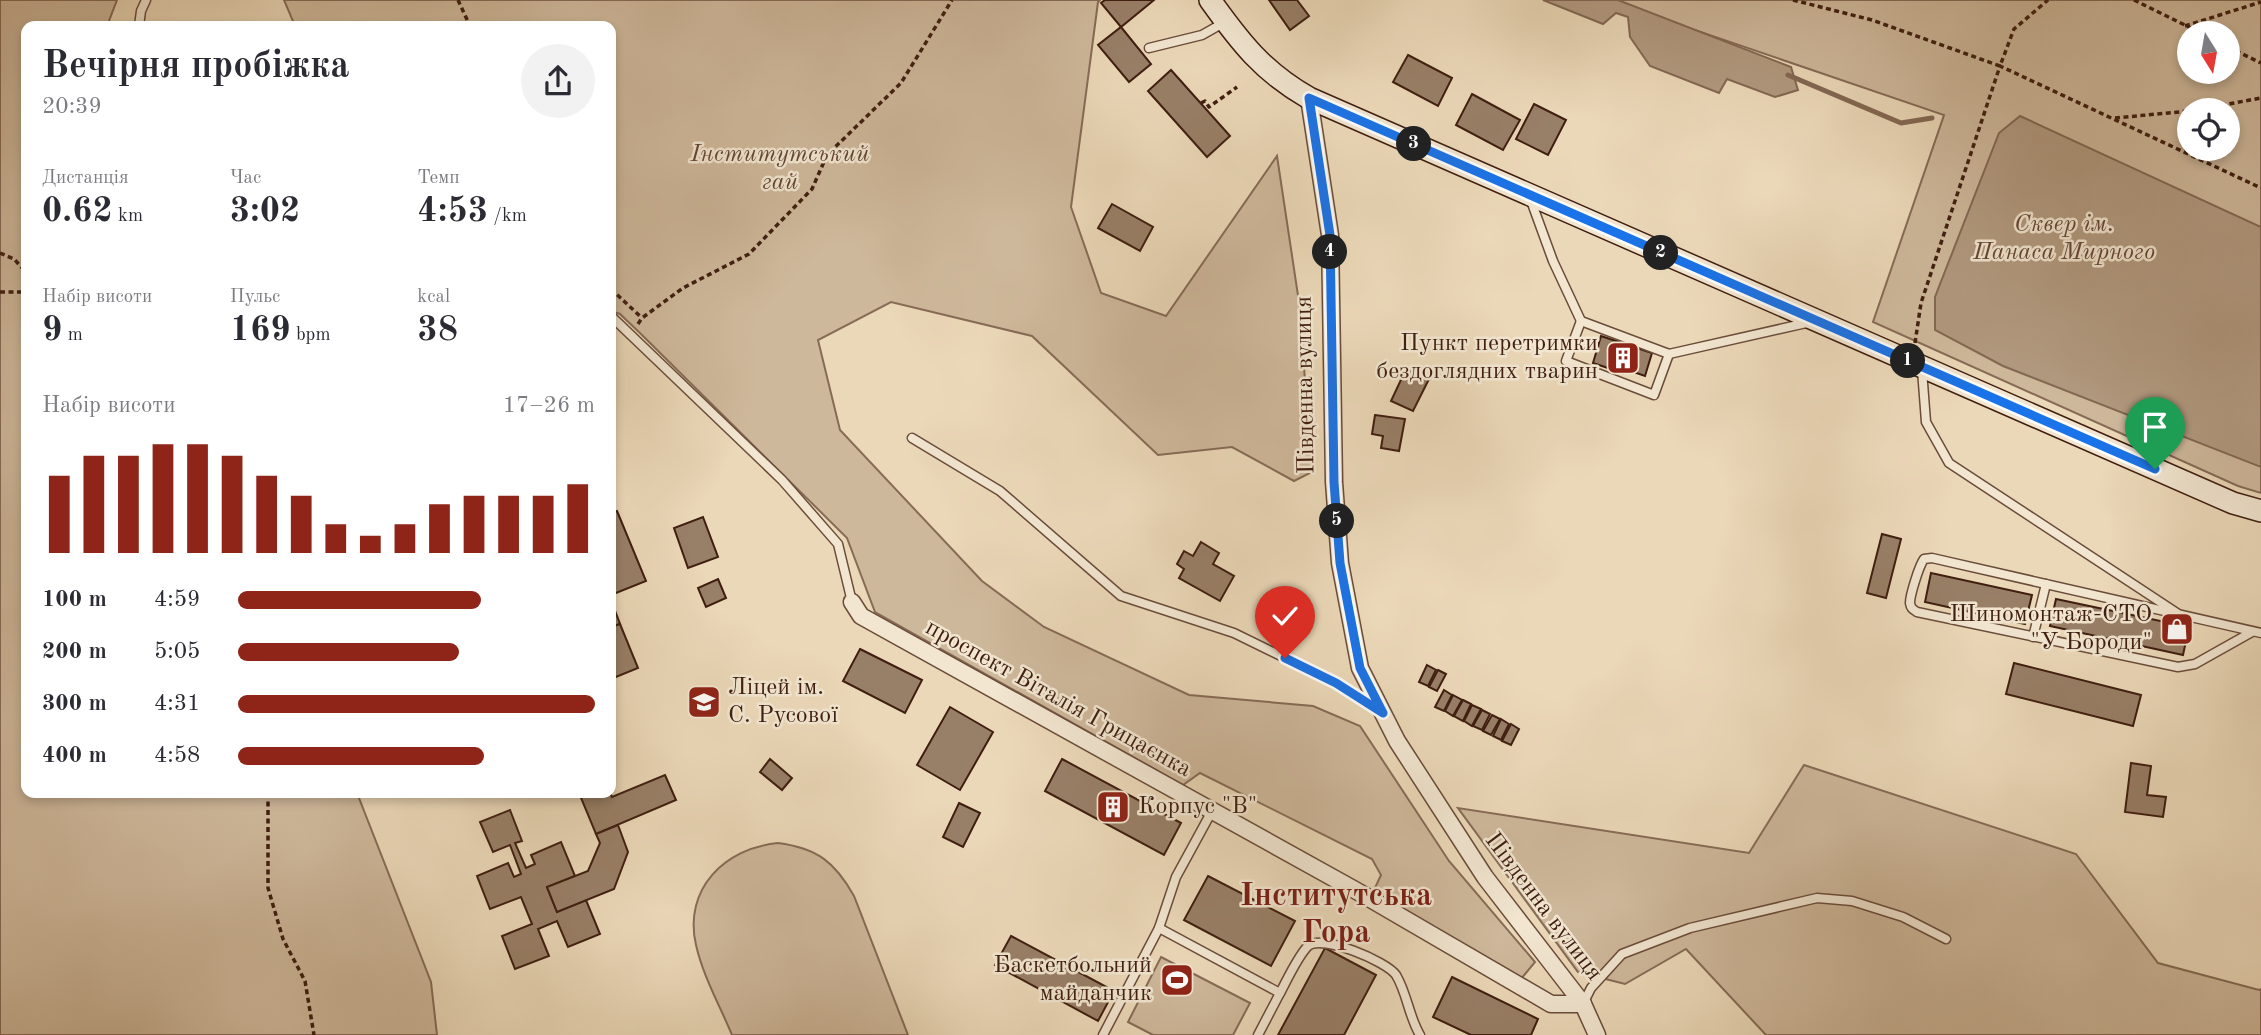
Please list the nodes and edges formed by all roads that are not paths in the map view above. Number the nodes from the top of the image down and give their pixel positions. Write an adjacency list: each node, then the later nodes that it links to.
1 (146, 0): 3 (lane)
2 (1210, 0): 4 (main road)
3 (140, 21)
4 (1225, 22): 5 (lane); 6 (main road)
5 (1149, 48)
6 (1309, 98): 7 (main road); 20 (street, Південна вулиця)
7 (1528, 195): 9 (lane); 10 (main road)
8 (616, 321): 16 (lane, проспект Віталія Грицаєнка)
9 (1581, 321): 11 (lane); 11 (lane)
10 (1817, 321): 11 (lane); 12 (main road)
11 (1669, 354)
12 (1917, 365): 14 (main road); 17 (lane)
13 (912, 438): 20 (lane)
14 (2261, 511)
15 (2046, 584): 17 (lane); 19 (lane); 19 (lane)
16 (852, 602): 21 (street, проспект Віталія Грицаєнка)
17 (2179, 615): 18 (lane)
18 (2256, 633): 19 (lane)
19 (2033, 637)
20 (1383, 713): 25 (street, Південна вулиця)
21 (1212, 811): 22 (lane); 25 (street, проспект Віталія Грицаєнка)
22 (1158, 928): 24 (lane); 26 (lane)
23 (1946, 939): 25 (lane)
24 (1280, 993): 27 (lane); 28 (lane)
25 (1583, 1004): 29 (street, Південна вулиця)
26 (1103, 1035)
27 (1258, 1035)
28 (1420, 1035)
29 (1597, 1035)

